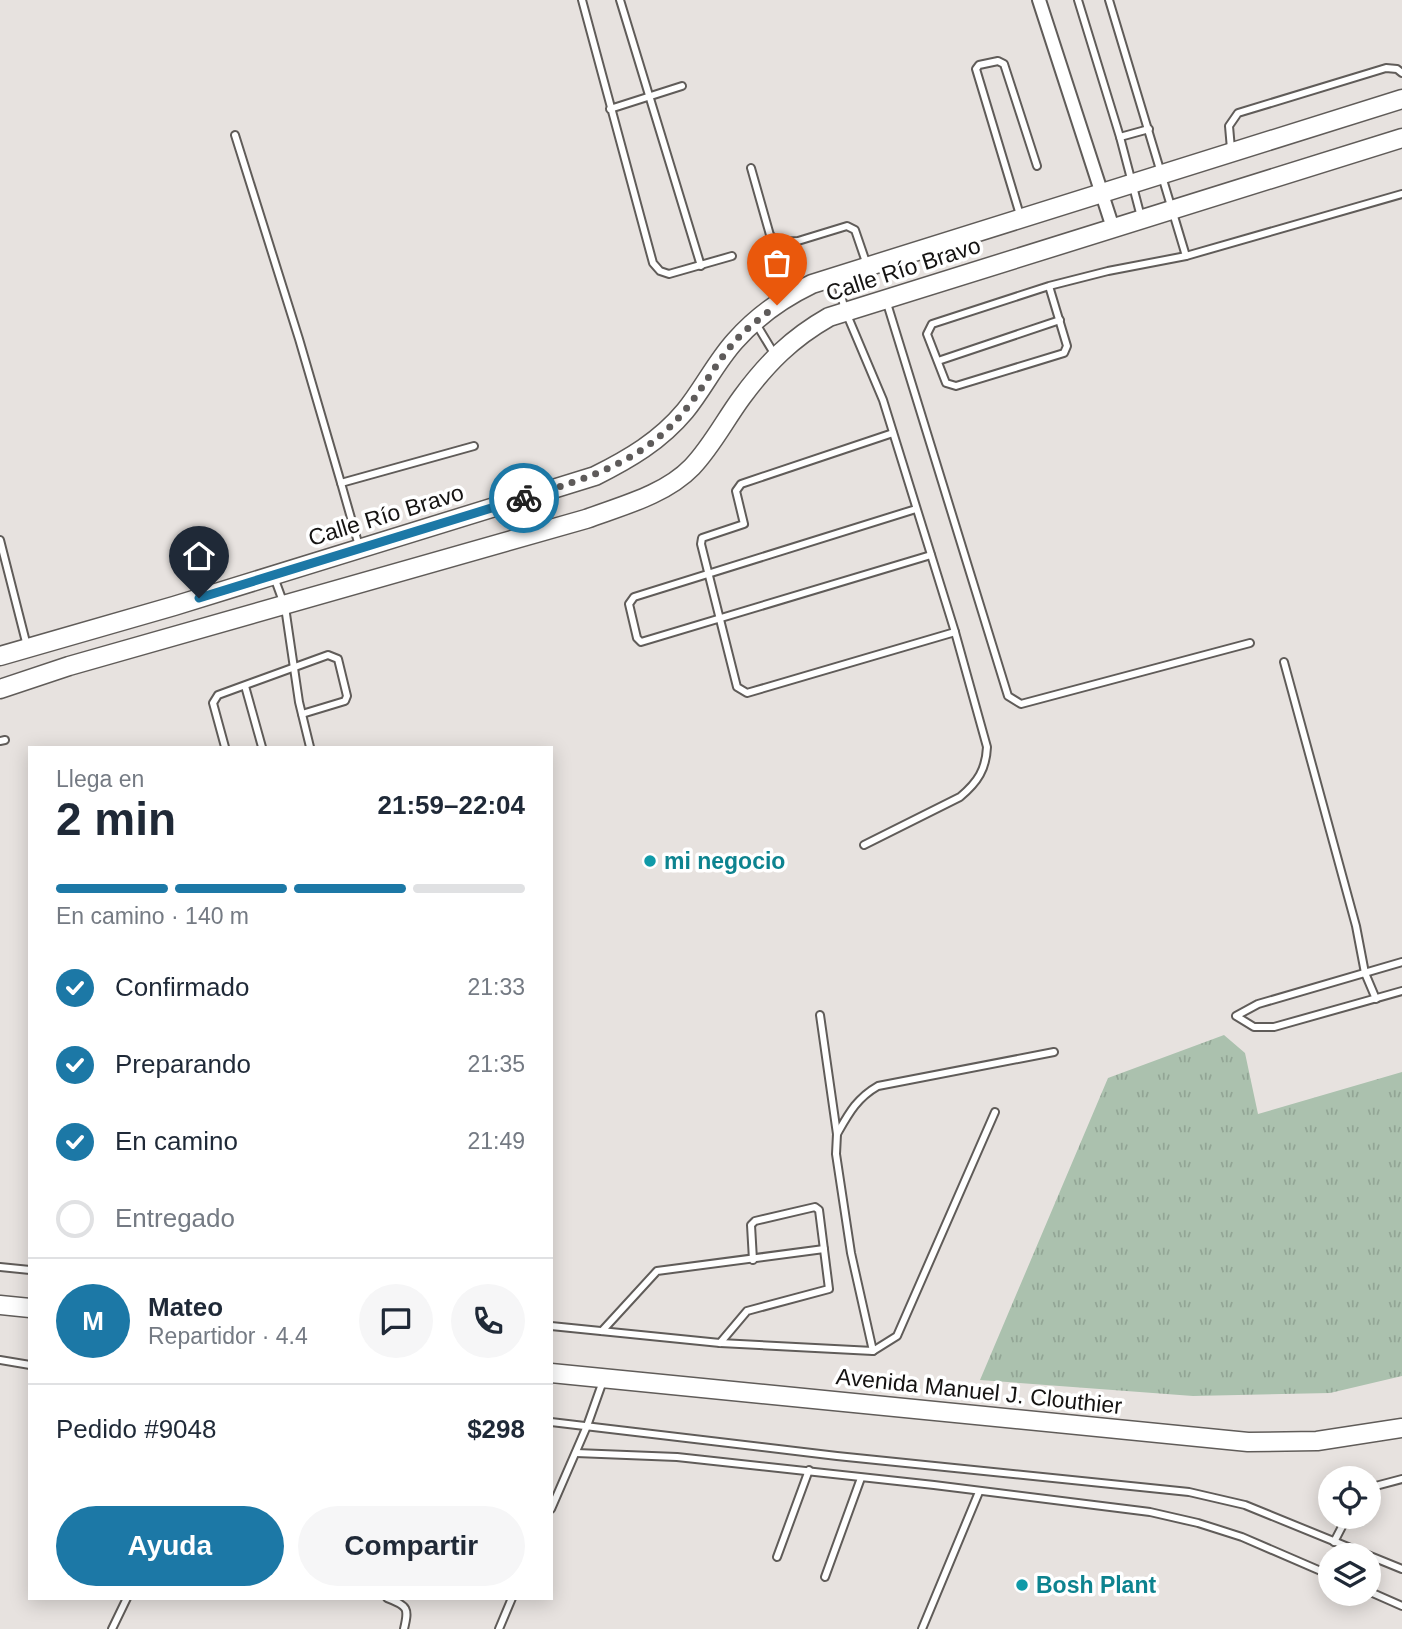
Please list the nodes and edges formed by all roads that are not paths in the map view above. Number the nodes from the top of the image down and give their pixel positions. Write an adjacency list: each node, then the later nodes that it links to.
1 (582, 0): 10 (lane)
2 (620, 0): 8 (lane)
3 (1039, 0): 20 (street)
4 (1078, 0): 13 (lane)
5 (1109, 0): 11 (lane)
6 (1402, 73): 15 (lane)
7 (682, 86): 8 (lane)
8 (649, 97): 10 (lane); 29 (lane)
9 (1402, 99): 15 (street, Calle Río Bravo)
10 (610, 109): 29 (lane)
11 (1149, 129): 13 (lane); 18 (lane)
12 (235, 135): 40 (lane)
13 (1120, 137): 19 (lane)
14 (1402, 138): 22 (street, Calle Río Bravo)
15 (1231, 152): 18 (street, Calle Río Bravo)
16 (1037, 166): 23 (lane)
17 (751, 168): 28 (lane)
18 (1163, 174): 19 (street, Calle Río Bravo); 22 (lane)
19 (1131, 183): 20 (street, Calle Río Bravo); 24 (lane)
20 (1100, 193): 23 (street, Calle Río Bravo); 25 (street)
21 (1402, 194): 27 (lane)
22 (1172, 209): 24 (street, Calle Río Bravo); 27 (lane)
23 (1021, 217): 28 (street, Calle Río Bravo)
24 (1141, 219): 25 (street, Calle Río Bravo)
25 (1113, 228): 32 (street, Calle Río Bravo)
26 (732, 256): 29 (lane)
27 (1186, 256): 31 (lane)
28 (867, 265): 30 (street, Calle Río Bravo)
29 (701, 266)
30 (836, 275): 33 (lane); 35 (street, Calle Río Bravo)
31 (1049, 286): 34 (lane); 37 (lane)
32 (886, 298): 33 (street, Calle Río Bravo); 52 (lane)
33 (845, 310): 36 (street, Calle Río Bravo); 38 (lane)
34 (1060, 320): 37 (lane); 37 (lane)
35 (755, 322): 36 (lane); 43 (street, Calle Río Bravo)
36 (776, 356): 48 (street, Calle Río Bravo)
37 (938, 361)
38 (893, 433): 41 (lane); 45 (lane)
39 (474, 446): 40 (lane)
40 (341, 483): 43 (lane)
41 (916, 509): 44 (lane); 45 (lane)
42 (0, 540): 53 (lane)
43 (360, 549): 46 (street, Calle Río Bravo)
44 (931, 555): 49 (lane); 50 (lane)
45 (709, 573): 49 (lane); 49 (lane)
46 (274, 575): 47 (street, Calle Río Bravo); 48 (lane)
47 (174, 606): 51 (street); 53 (street, Calle Río Bravo)
48 (285, 607): 51 (street, Calle Río Bravo); 56 (lane)
49 (720, 619): 50 (lane)
50 (955, 632): 63 (lane)
51 (181, 634): 58 (street, Calle Río Bravo)
52 (1250, 643)
53 (27, 648): 54 (street, Calle Río Bravo)
54 (0, 656)
55 (1284, 662): 65 (lane)
56 (293, 667): 57 (lane); 59 (lane); 59 (lane)
57 (245, 685): 60 (lane); 61 (lane)
58 (0, 689)
59 (302, 715): 62 (lane)
60 (225, 746)
61 (262, 746)
62 (310, 746)
63 (864, 845)
64 (1402, 962): 65 (lane)
65 (1365, 973): 67 (lane); 67 (lane)
66 (1402, 991): 67 (lane)
67 (1376, 999)
68 (820, 1015): 71 (lane)
69 (1054, 1052): 71 (lane)
70 (995, 1112): 81 (lane)
71 (837, 1133): 81 (lane)
72 (824, 1249): 73 (lane); 73 (lane); 80 (lane)
73 (753, 1260): 79 (lane)
74 (0, 1266): 75 (lane)
75 (28, 1270)
76 (0, 1305): 77 (street)
77 (28, 1308)
78 (553, 1326): 79 (lane)
79 (602, 1331): 80 (lane)
80 (720, 1343): 81 (lane)
81 (873, 1351)
82 (0, 1360): 83 (lane)
83 (28, 1365)
84 (553, 1373): 85 (street, Avenida Manuel J. Clouthier)
85 (604, 1380): 87 (lane); 88 (street, Avenida Manuel J. Clouthier)
86 (553, 1422): 87 (lane)
87 (587, 1426): 89 (lane); 97 (lane)
88 (1402, 1428)
89 (576, 1453): 90 (lane); 95 (lane)
90 (809, 1470): 91 (lane); 98 (lane)
91 (861, 1478): 94 (lane); 101 (lane)
92 (1400, 1479): 93 (lane)
93 (1381, 1484)
94 (979, 1492): 100 (lane); 110 (lane)
95 (553, 1505)
96 (1341, 1529): 97 (lane)
97 (1334, 1542): 99 (lane)
98 (777, 1558)
99 (1402, 1569)
100 (1318, 1570)
101 (825, 1577)
102 (1381, 1596): 106 (lane)
103 (126, 1600): 107 (lane)
104 (393, 1600): 108 (lane)
105 (511, 1600): 109 (lane)
106 (1402, 1605)
107 (113, 1629)
108 (404, 1629)
109 (499, 1629)
110 (922, 1629)

